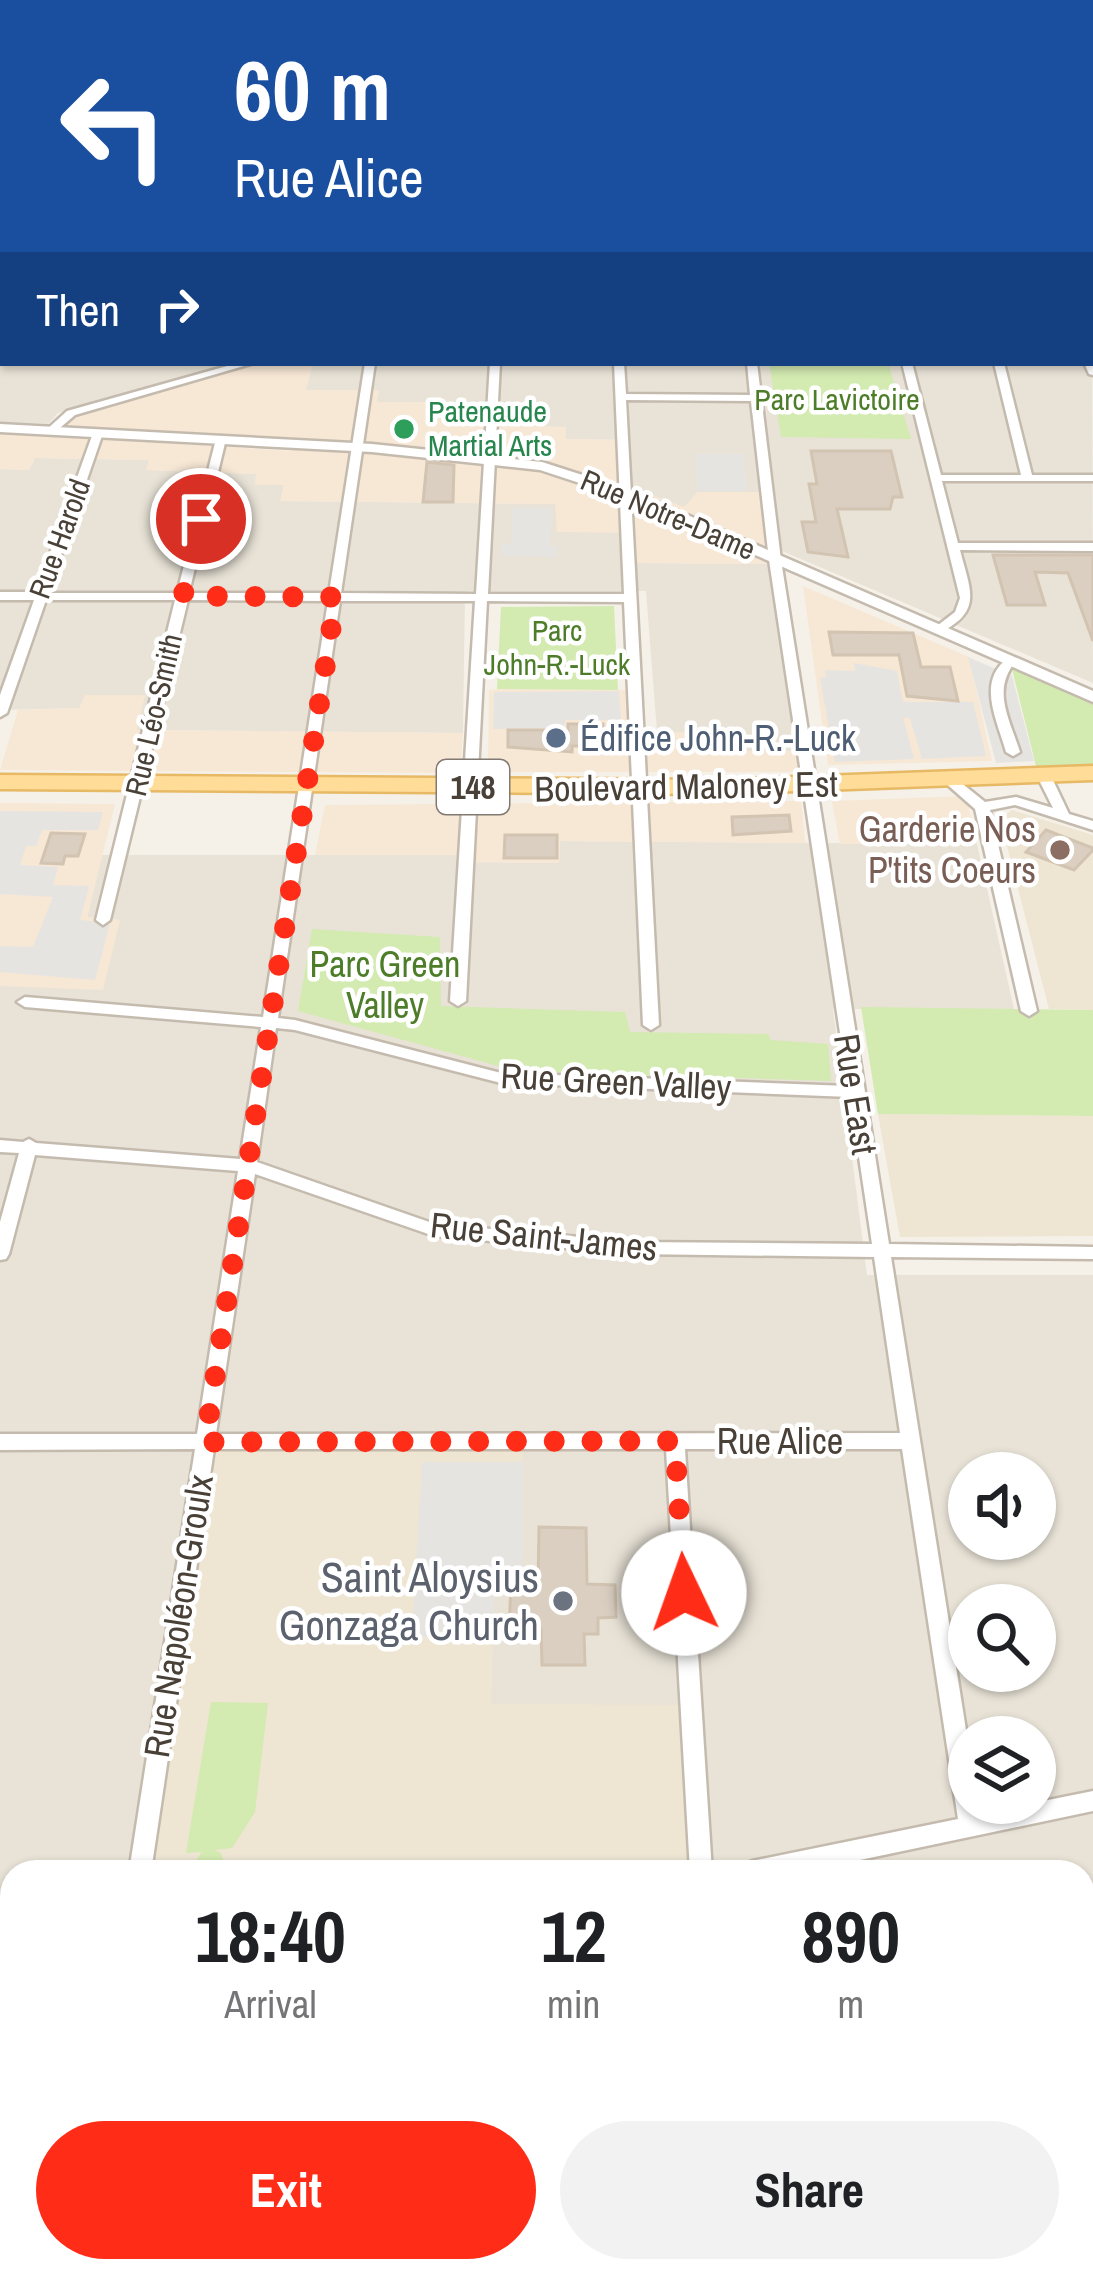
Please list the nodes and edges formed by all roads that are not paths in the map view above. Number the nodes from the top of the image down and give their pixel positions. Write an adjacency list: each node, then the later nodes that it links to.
1 (239, 366): 11 (street)
2 (370, 366): 14 (street, Rue Napoléon-Groulx)
3 (495, 366): 15 (street)
4 (619, 366): 8 (street)
5 (752, 366): 9 (street, Rue East)
6 (908, 366): 16 (street)
7 (1000, 366): 17 (street)
8 (621, 397): 9 (street); 19 (street)
9 (757, 398): 22 (street, Rue East)
10 (0, 428): 11 (street, Rue Notre-Dame)
11 (50, 430): 12 (street, Rue Notre-Dame)
12 (98, 433): 13 (street, Rue Notre-Dame); 24 (street, Rue Harold)
13 (220, 440): 14 (street, Rue Notre-Dame); 25 (street, Rue Léo-Smith)
14 (358, 447): 15 (street, Rue Notre-Dame); 26 (street, Rue Napoléon-Groulx)
15 (490, 457): 19 (street, Rue Notre-Dame); 27 (street)
16 (938, 478): 17 (street); 20 (street)
17 (1028, 478): 18 (street)
18 (1093, 478)
19 (627, 494): 22 (street, Rue Notre-Dame); 28 (street)
20 (955, 546): 21 (street); 29 (street)
21 (1093, 547)
22 (775, 560): 29 (street, Rue Notre-Dame); 37 (street, Rue East)
23 (0, 596): 24 (street)
24 (40, 596): 25 (street); 32 (street, Rue Harold)
25 (183, 596): 26 (street); 39 (street, Rue Léo-Smith)
26 (336, 597): 27 (street); 40 (street, Rue Napoléon-Groulx)
27 (483, 597): 28 (street); 41 (street)
28 (631, 598): 42 (street)
29 (939, 629): 30 (street, Rue Notre-Dame)
30 (1010, 661): 31 (street, Rue Notre-Dame); 33 (street)
31 (1093, 697)
32 (0, 713)
33 (1013, 752)
34 (1093, 773): 35 (main road, Boulevard Maloney Est / 148)
35 (1044, 776): 36 (main road, Boulevard Maloney Est / 148); 44 (street)
36 (949, 780): 37 (main road, Boulevard Maloney Est / 148); 43 (street)
37 (811, 785): 42 (main road, Boulevard Maloney Est / 148); 52 (street, Rue East)
38 (0, 786): 39 (main road, Boulevard Maloney Est / 148)
39 (136, 786): 40 (main road, Boulevard Maloney Est / 148); 46 (street, Rue Léo-Smith)
40 (304, 787): 41 (main road, Boulevard Maloney Est / 148); 50 (street, Rue Napoléon-Groulx)
41 (472, 788): 42 (main road, Boulevard Maloney Est / 148); 47 (street)
42 (640, 788): 51 (street)
43 (982, 807): 44 (street); 49 (street)
44 (1063, 816): 45 (street)
45 (1093, 826)
46 (103, 920)
47 (458, 1001)
48 (25, 1002): 50 (street, Rue Green Valley)
49 (1029, 1011)
50 (269, 1022): 52 (street, Rue Green Valley); 55 (street, Rue Napoléon-Groulx)
51 (651, 1025)
52 (855, 1092): 57 (street, Rue East)
53 (28, 1145): 54 (street, Rue Saint-James); 55 (street, Rue Saint-James); 58 (street)
54 (0, 1146)
55 (250, 1166): 57 (street, Rue Saint-James); 62 (street, Rue Napoléon-Groulx)
56 (1093, 1253): 57 (street, Rue Saint-James)
57 (883, 1254): 60 (street, Rue East)
58 (0, 1255)
59 (675, 1441): 60 (street, Rue Alice); 62 (street, Rue Alice); 66 (street)
60 (912, 1441): 64 (street, Rue East)
61 (0, 1442): 62 (street, Rue Alice)
62 (205, 1442): 65 (street, Rue Napoléon-Groulx)
63 (1093, 1801): 64 (street)
64 (970, 1825): 67 (street)
65 (142, 1860)
66 (700, 1860)
67 (808, 1860)

